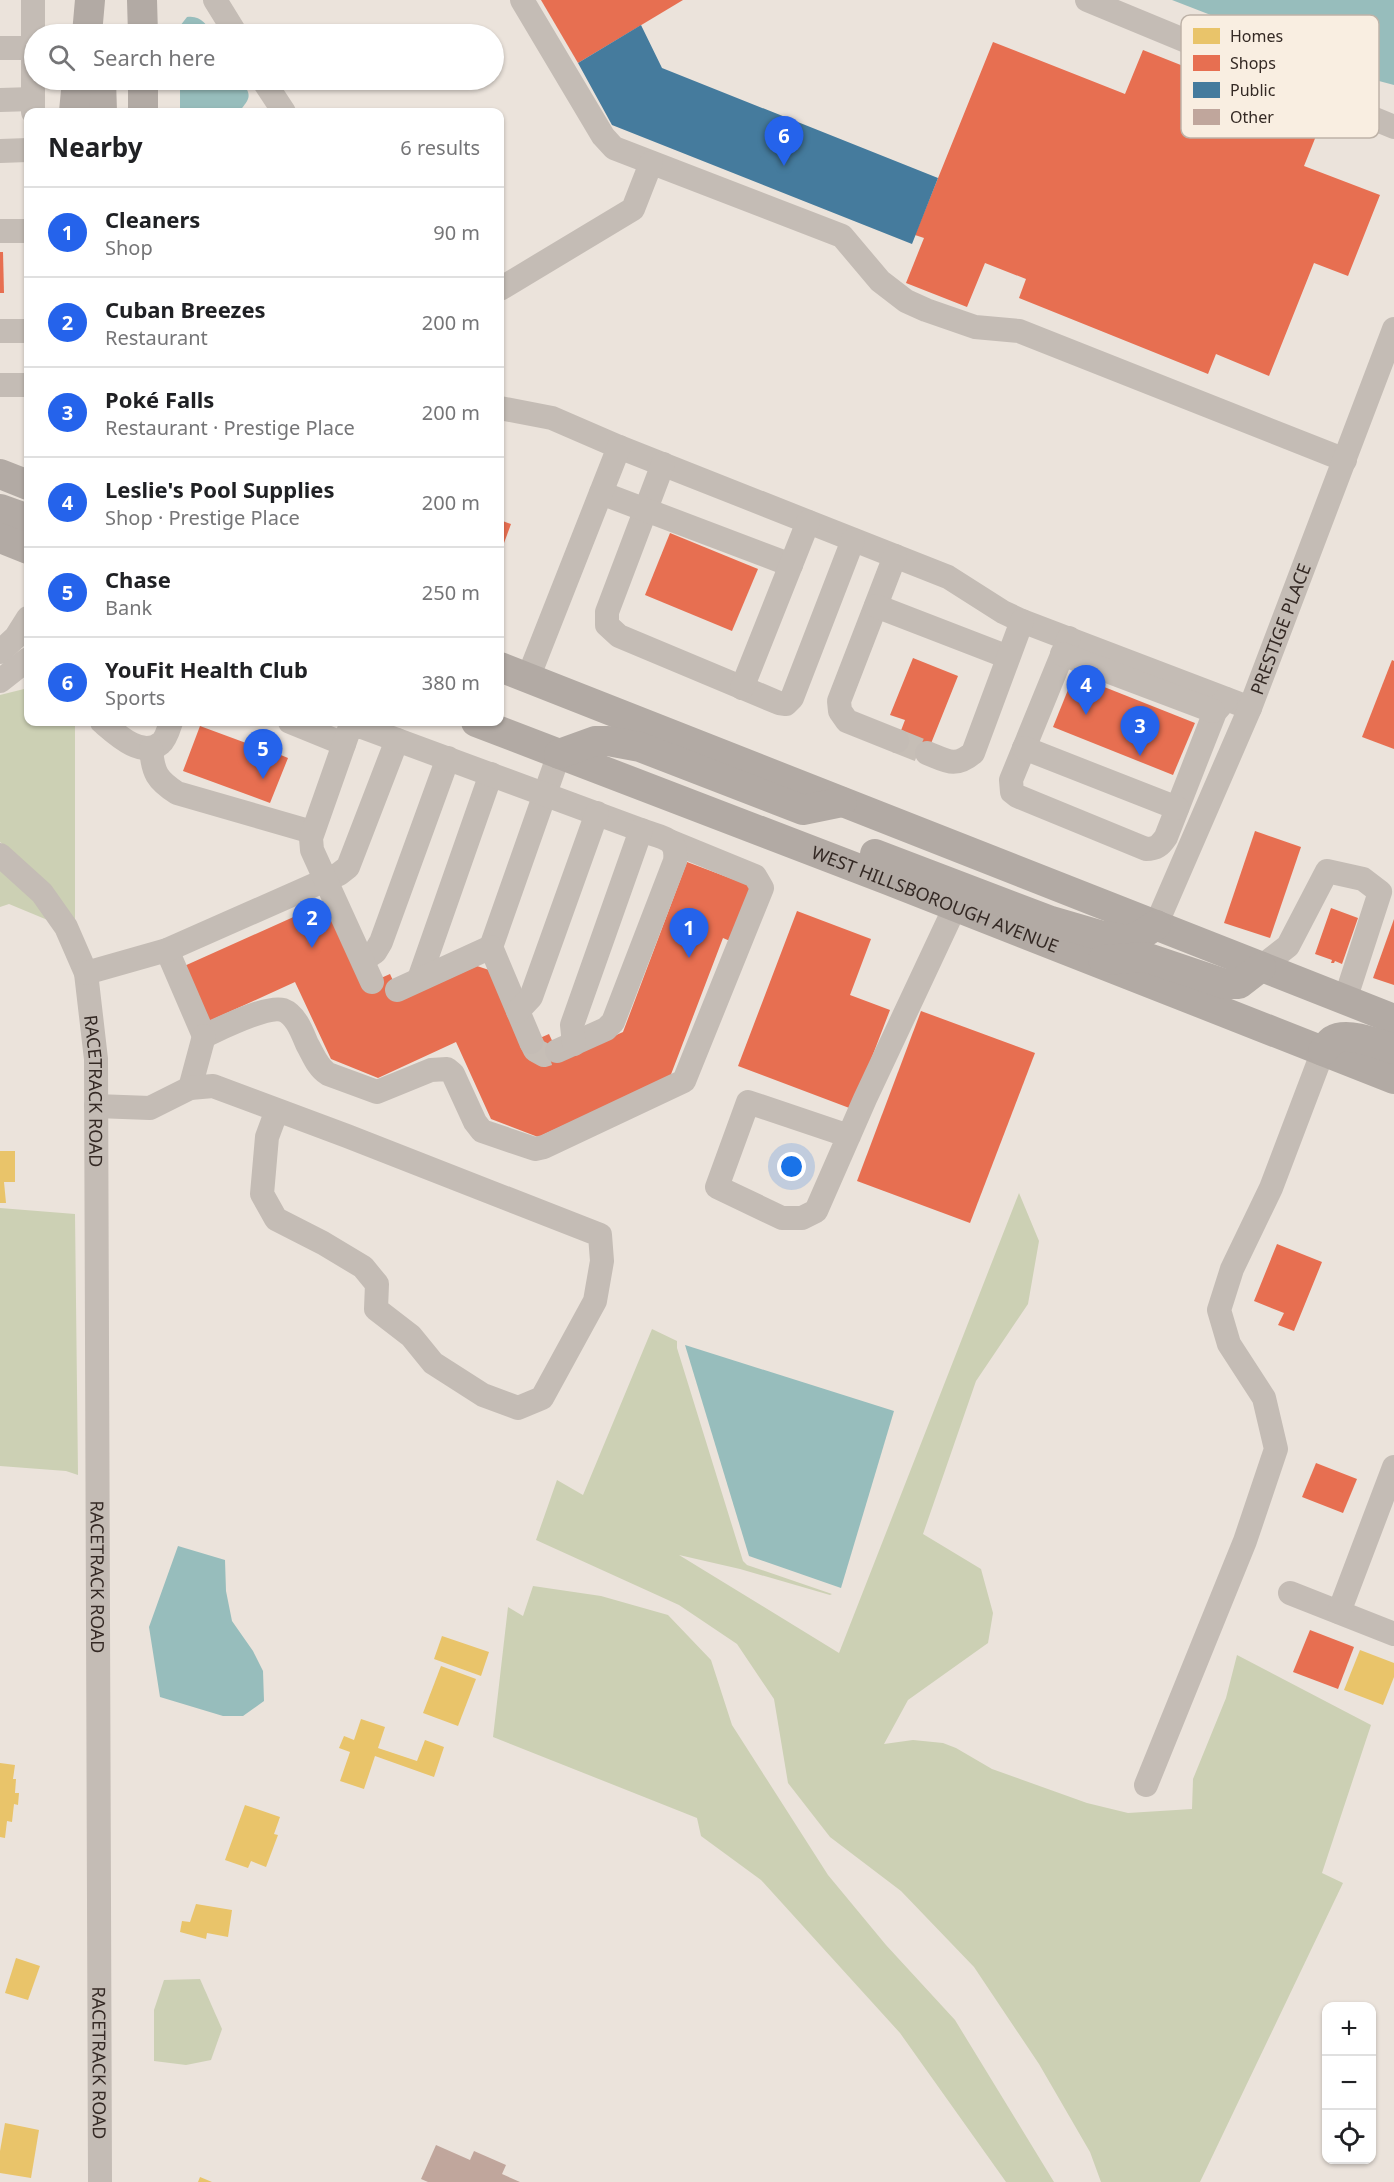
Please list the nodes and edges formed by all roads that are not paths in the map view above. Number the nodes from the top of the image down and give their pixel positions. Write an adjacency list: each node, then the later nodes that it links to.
1 (33, 0): 8 (street)
2 (98, 0): 9 (main road)
3 (124, 0): 10 (main road)
4 (142, 0): 11 (main road)
5 (216, 0): 12 (street)
6 (522, 0): 35 (street)
7 (1087, 0): 13 (street)
8 (33, 24)
9 (91, 24)
10 (124, 24)
11 (142, 24)
12 (230, 24)
13 (1181, 39)
14 (0, 48): 15 (street)
15 (24, 48)
16 (33, 90): 24 (street)
17 (76, 90): 25 (main road)
18 (88, 90): 26 (main road)
19 (101, 90): 27 (main road)
20 (124, 90): 28 (main road)
21 (143, 90): 29 (main road)
22 (270, 90): 30 (street)
23 (0, 100): 24 (street)
24 (33, 106)
25 (74, 108)
26 (88, 108)
27 (102, 108)
28 (124, 108)
29 (143, 108)
30 (281, 108)
31 (1379, 121): 32 (street)
32 (1394, 127)
33 (24, 150): 34 (street)
34 (0, 151)
35 (651, 163): 38 (street); 46 (street)
36 (0, 231): 37 (street)
37 (24, 231)
38 (504, 287)
39 (0, 331): 40 (street)
40 (24, 331)
41 (1392, 339): 46 (street, PRESTIGE PLACE)
42 (0, 385): 43 (street)
43 (24, 385)
44 (504, 409): 45 (street)
45 (619, 447): 47 (street); 52 (street)
46 (1345, 460): 74 (street, PRESTIGE PLACE)
47 (663, 464): 54 (street); 56 (street)
48 (0, 467): 49 (main road)
49 (24, 469)
50 (0, 474): 51 (main road)
51 (24, 483)
52 (601, 493): 54 (street); 70 (street)
53 (0, 509): 55 (main road)
54 (646, 509): 61 (street); 72 (street)
55 (24, 518)
56 (808, 522): 58 (street); 61 (street)
57 (0, 538): 59 (main road)
58 (853, 540): 60 (street); 72 (street)
59 (24, 547)
60 (895, 556): 62 (street); 63 (street)
61 (790, 565): 72 (street)
62 (876, 606): 67 (street); 80 (street)
63 (1022, 621): 65 (street); 67 (street)
64 (24, 624): 66 (street)
65 (1066, 646): 73 (street); 82 (street)
66 (0, 652)
67 (1008, 657): 84 (street)
68 (24, 662): 71 (street)
69 (504, 669): 70 (main road)
70 (528, 678): 89 (main road)
71 (0, 681)
72 (742, 688)
73 (1221, 706): 74 (street); 90 (street)
74 (1250, 708): 99 (street, PRESTIGE PLACE)
75 (107, 726): 83 (street)
76 (169, 726): 83 (street)
77 (300, 726): 81 (street)
78 (486, 726): 85 (main road, WEST HILLSBOROUGH AVENUE)
79 (397, 740): 81 (street); 86 (street); 97 (street)
80 (897, 741)
81 (344, 744): 93 (street)
82 (1024, 748): 90 (street); 90 (street)
83 (151, 749): 93 (street)
84 (927, 753)
85 (559, 754): 88 (street); 89 (main road); 95 (main road, WEST HILLSBOROUGH AVENUE)
86 (448, 758): 87 (street); 97 (street)
87 (491, 774): 88 (street); 105 (street)
88 (545, 794): 91 (street); 100 (street)
89 (842, 802): 99 (main road)
90 (1177, 808)
91 (597, 813): 92 (street); 108 (street)
92 (641, 830): 94 (street); 94 (street)
93 (312, 832): 97 (street)
94 (672, 842): 110 (street)
95 (810, 850): 98 (main road, WEST HILLSBOROUGH AVENUE); 99 (main road)
96 (0, 855): 104 (street, RACETRACK ROAD)
97 (326, 879): 101 (street)
98 (955, 908): 102 (main road, WEST HILLSBOROUGH AVENUE); 118 (street)
99 (1156, 925): 103 (main road)
100 (492, 947): 105 (street); 108 (street)
101 (167, 950): 104 (street); 110 (street)
102 (1092, 961): 103 (main road); 113 (main road, WEST HILLSBOROUGH AVENUE)
103 (1260, 967): 107 (main road); 107 (street)
104 (86, 973): 116 (street, RACETRACK ROAD)
105 (419, 979): 106 (street)
106 (397, 990)
107 (1345, 1000): 109 (main road)
108 (518, 1011): 111 (street)
109 (1394, 1019)
110 (204, 1036): 115 (street)
111 (531, 1042)
112 (1394, 1049): 113 (main road)
113 (1323, 1051): 114 (main road, WEST HILLSBOROUGH AVENUE); 123 (street)
114 (1394, 1079)
115 (190, 1088): 116 (street); 117 (street)
116 (96, 1106): 124 (street, RACETRACK ROAD)
117 (277, 1110): 117 (street)
118 (849, 1136): 118 (street)
119 (1394, 1467): 121 (street)
120 (1290, 1593): 121 (street)
121 (1339, 1612): 122 (street)
122 (1394, 1634)
123 (1146, 1785)
124 (100, 2182)

